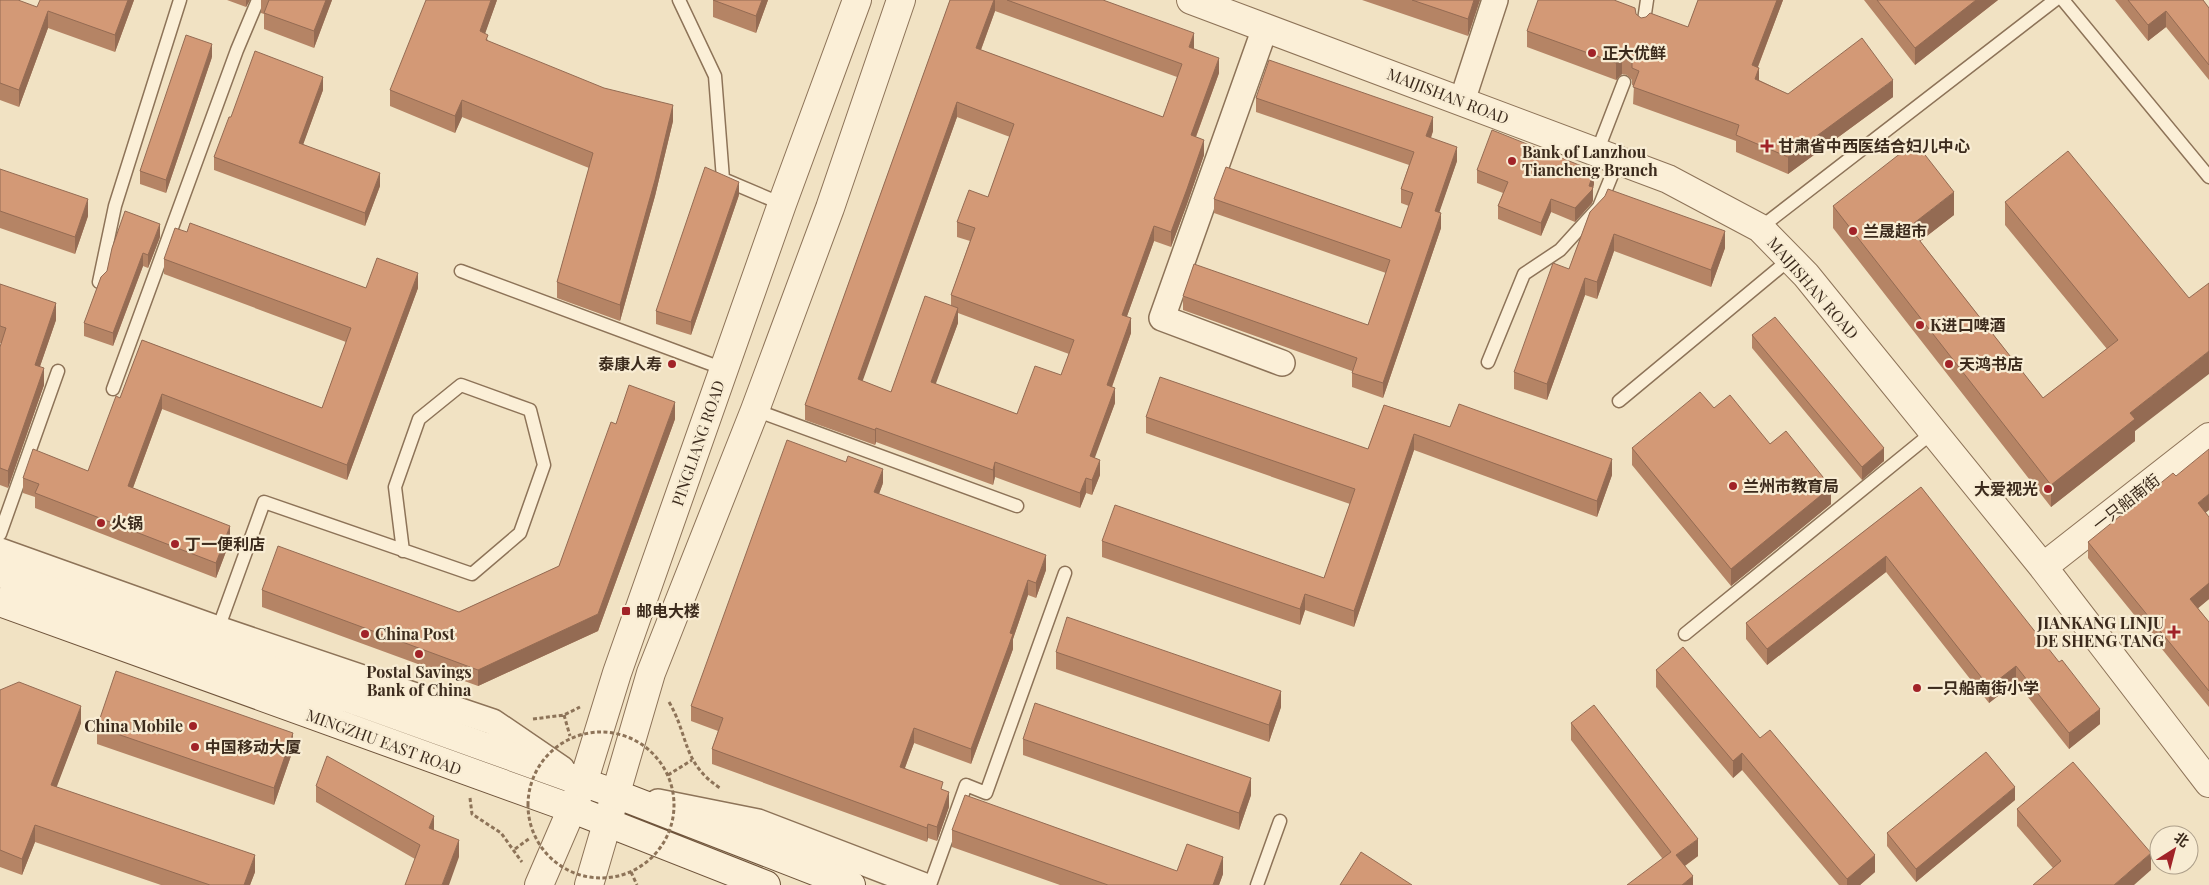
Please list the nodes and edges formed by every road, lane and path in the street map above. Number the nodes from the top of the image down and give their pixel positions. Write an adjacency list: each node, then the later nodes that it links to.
1 (180, 0): 21 (lane)
2 (258, 0): 26 (lane)
3 (679, 0): 17 (lane)
4 (857, 0): 17 (street, PINGLIANG ROAD)
5 (901, 0): 28 (street)
6 (1191, 0): 12 (street, MAIJISHAN ROAD)
7 (1495, 0): 14 (street)
8 (1647, 0): 11 (lane)
9 (2055, 0): 18 (lane)
10 (2063, 0): 16 (lane)
11 (1643, 27)
12 (1265, 28): 14 (street, MAIJISHAN ROAD); 23 (street)
13 (1624, 82): 15 (lane)
14 (1462, 101): 15 (street, MAIJISHAN ROAD)
15 (1608, 156): 18 (street, MAIJISHAN ROAD); 22 (lane)
16 (2209, 177)
17 (782, 204): 24 (street, PINGLIANG ROAD)
18 (1760, 228): 19 (street, MAIJISHAN ROAD)
19 (1790, 259): 27 (lane); 29 (street, MAIJISHAN ROAD)
20 (461, 271): 24 (lane)
21 (99, 282)
22 (1488, 362)
23 (1282, 363)
24 (724, 369): 46 (street, PINGLIANG ROAD)
25 (58, 371): 32 (lane)
26 (113, 389)
27 (1619, 401)
28 (754, 410): 31 (lane); 41 (street)
29 (1933, 432): 35 (street, MAIJISHAN ROAD); 40 (lane)
30 (2209, 437): 35 (street, 一只船南街)
31 (1017, 506)
32 (0, 534)
33 (0, 551): 39 (street, MINGZHU EAST ROAD)
34 (403, 551): 34 (lane); 39 (lane)
35 (2043, 567): 47 (street, MAIJISHAN ROAD)
36 (0, 573): 46 (street, MINGZHU EAST ROAD)
37 (1065, 573): 60 (lane)
38 (2, 607): 44 (street, MINGZHU EAST ROAD)
39 (218, 629): 46 (street, MINGZHU EAST ROAD)
40 (1685, 634)
41 (652, 674): 45 (path); 48 (street)
42 (564, 715): 43 (path)
43 (570, 738): 45 (path, bridge); 52 (path, bridge)
44 (467, 772): 49 (street, MINGZHU EAST ROAD); 52 (path)
45 (668, 775): 53 (path, bridge)
46 (583, 783): 48 (street, MINGZHU EAST ROAD); 49 (street, PINGLIANG ROAD)
47 (2209, 783)
48 (616, 794): 51 (street); 58 (street, MINGZHU EAST ROAD); 59 (street, MINGZHU EAST ROAD)
49 (573, 809): 51 (street, MINGZHU EAST ROAD); 54 (street, PINGLIANG ROAD)
50 (1280, 820): 61 (lane)
51 (608, 823): 55 (street); 57 (street, MINGZHU EAST ROAD)
52 (534, 835): 53 (path, bridge)
53 (631, 872): 56 (path)
54 (539, 885)
55 (588, 885)
56 (637, 885)
57 (766, 885)
58 (851, 885)
59 (922, 885)
60 (930, 885)
61 (1257, 885)

